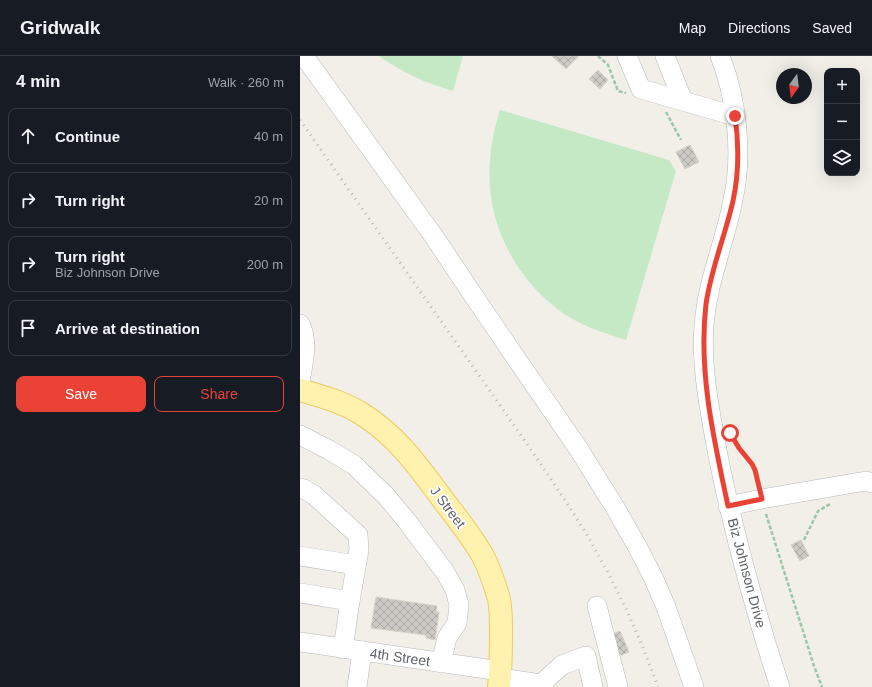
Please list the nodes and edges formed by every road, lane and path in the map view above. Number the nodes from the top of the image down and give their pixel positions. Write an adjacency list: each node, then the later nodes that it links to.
1 (304, 56): 33 (street)
2 (627, 56): 5 (street)
3 (665, 56): 5 (street)
4 (720, 56): 6 (street, Biz Johnson Drive)
5 (683, 101): 6 (street)
6 (735, 116): 17 (street, Biz Johnson Drive)
7 (300, 324): 8 (street)
8 (303, 344): 9 (street)
9 (300, 382)
10 (300, 390): 28 (main road, J Street)
11 (730, 433): 15 (path)
12 (300, 435): 27 (street)
13 (872, 483): 15 (street)
14 (300, 488): 20 (street)
15 (762, 499): 17 (street); 35 (path)
16 (835, 501): 18 (path)
17 (728, 506): 34 (street, Biz Johnson Drive)
18 (804, 540)
19 (300, 556): 20 (street)
20 (356, 565): 22 (street)
21 (300, 593): 22 (street)
22 (350, 601): 25 (street)
23 (597, 606): 32 (street)
24 (300, 642): 25 (street, 4th Street)
25 (344, 648): 26 (street, 4th Street)
26 (362, 651): 27 (street, 4th Street); 30 (street)
27 (440, 663): 28 (street, 4th Street)
28 (500, 679): 29 (street, 4th Street)
29 (543, 686): 31 (street)
30 (357, 687)
31 (594, 687)
32 (618, 687)
33 (694, 687)
34 (780, 687)
35 (822, 687)

